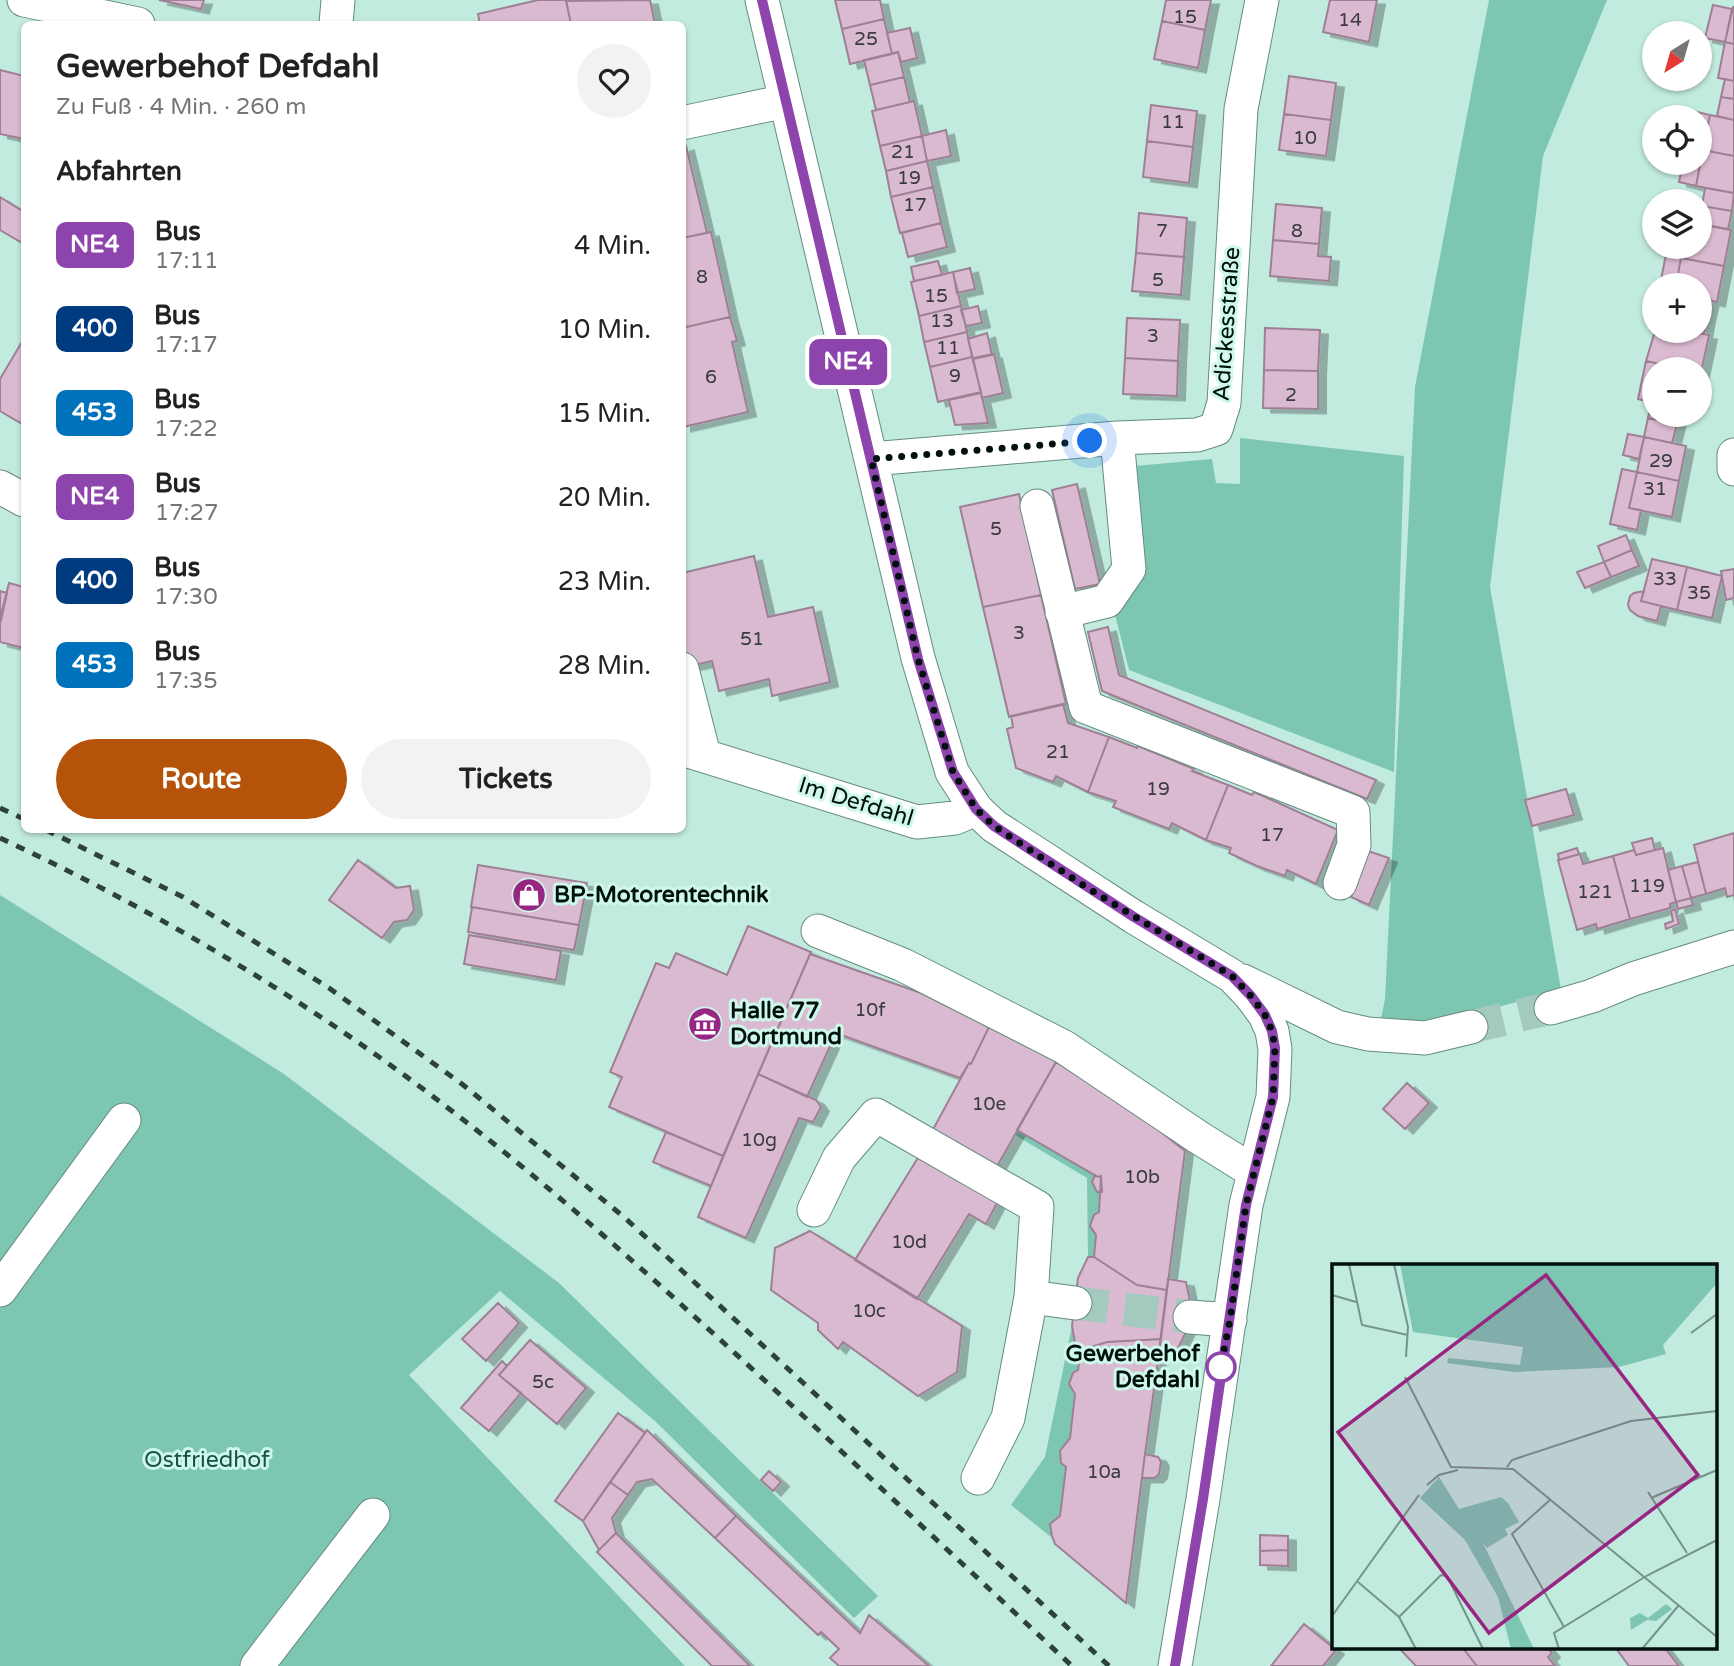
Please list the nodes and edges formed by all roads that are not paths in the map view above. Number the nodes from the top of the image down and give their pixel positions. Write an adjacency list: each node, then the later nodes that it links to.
1 (24, 0): 5 (street)
2 (338, 0): 6 (street)
3 (762, 0): 7 (street)
4 (1262, 0): 9 (street, Adickesstraße)
5 (124, 21)
6 (336, 21)
7 (786, 101): 8 (street); 11 (street)
8 (686, 122)
9 (1117, 438): 11 (street, Adickesstraße); 16 (street)
10 (1734, 455): 12 (street)
11 (871, 459): 19 (street)
12 (1734, 469)
13 (0, 487): 14 (street)
14 (21, 498)
15 (1037, 506): 16 (street)
16 (1062, 612): 20 (street)
17 (686, 699): 18 (street)
18 (693, 752): 19 (street, Im Defdahl)
19 (976, 809): 23 (street)
20 (1339, 883)
21 (818, 931): 27 (street)
22 (1734, 947): 24 (street)
23 (1232, 976): 25 (street); 27 (street)
24 (1551, 1008)
25 (1471, 1027)
26 (124, 1120): 29 (street)
27 (1254, 1172): 33 (street)
28 (814, 1210): 30 (street)
29 (0, 1290)
30 (1031, 1297): 31 (street); 34 (street)
31 (1075, 1303)
32 (1190, 1317): 33 (street)
33 (1230, 1320): 37 (street)
34 (978, 1478)
35 (373, 1515): 36 (street)
36 (257, 1666)
37 (1175, 1666)

